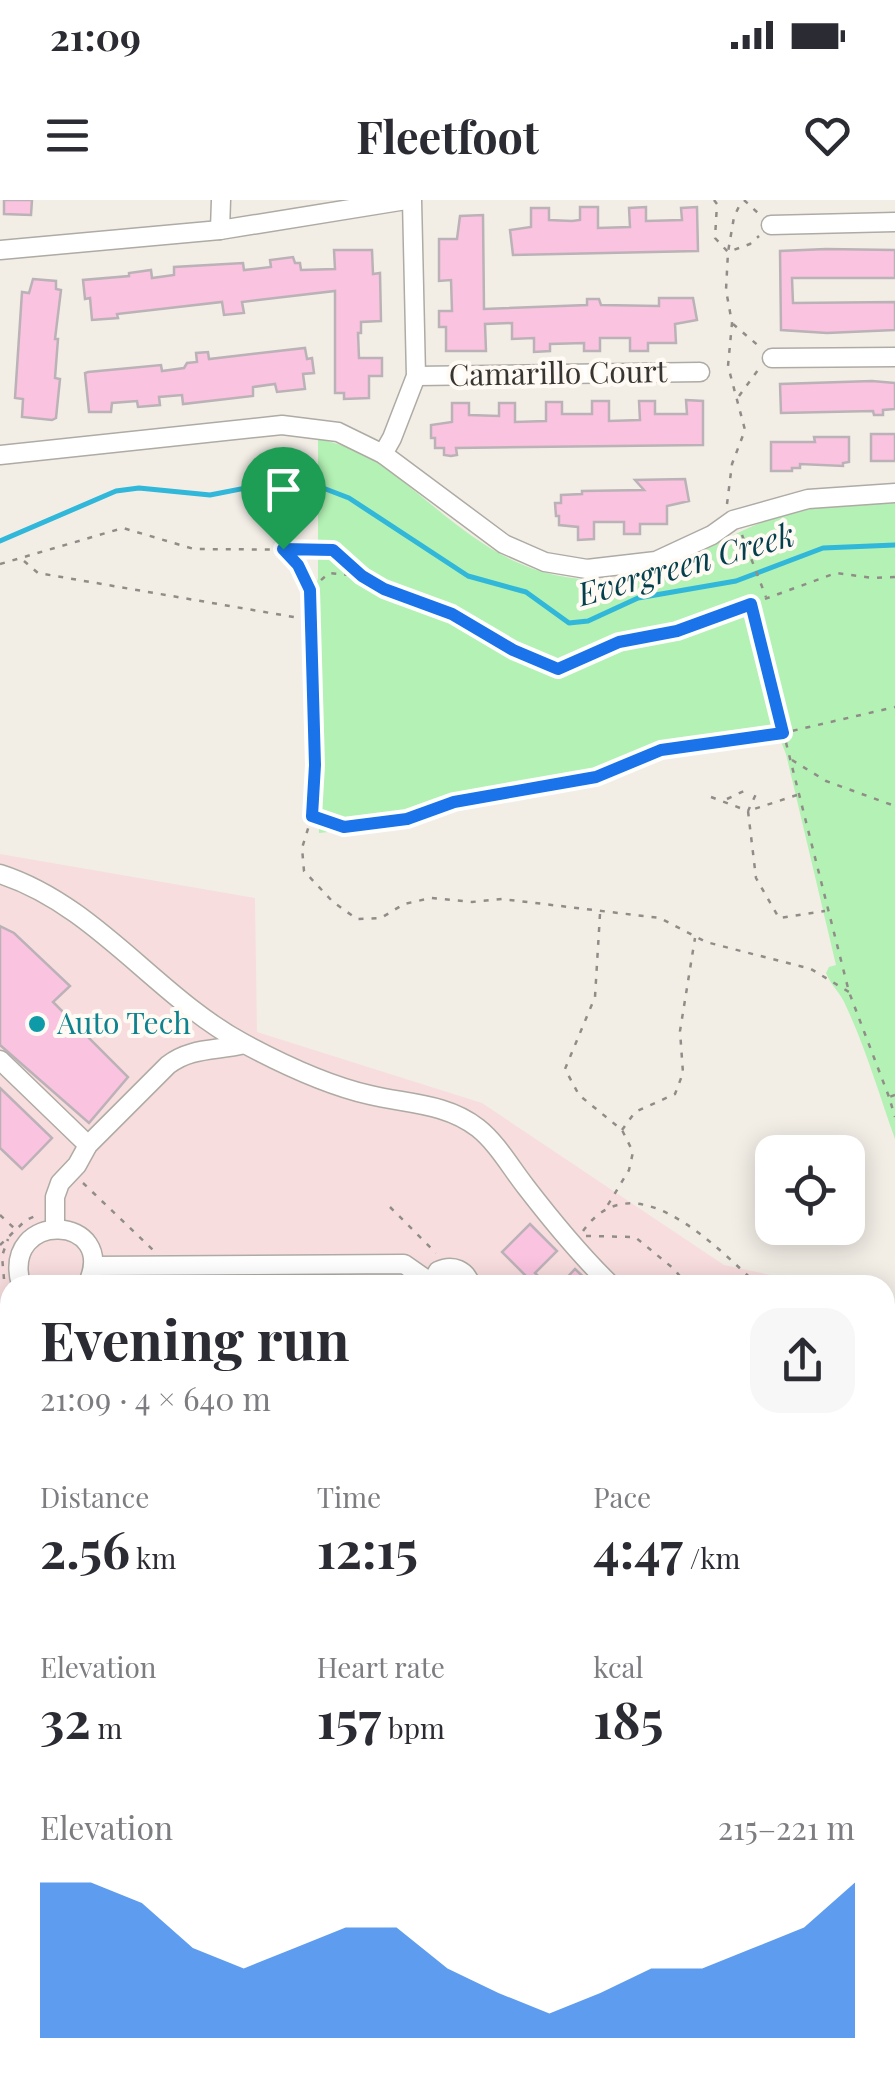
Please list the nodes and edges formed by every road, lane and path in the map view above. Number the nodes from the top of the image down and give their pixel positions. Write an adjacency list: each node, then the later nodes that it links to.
1 (221, 200): 7 (street)
2 (409, 200): 7 (street); 16 (street)
3 (714, 200): 9 (path)
4 (743, 200): 6 (path); 9 (path)
5 (895, 222): 6 (street)
6 (771, 225): 9 (path)
7 (220, 230): 8 (street)
8 (0, 250)
9 (728, 252): 10 (path)
10 (732, 323): 11 (path); 13 (path)
11 (772, 358): 12 (street); 17 (path)
12 (895, 358)
13 (728, 366): 14 (path); 17 (path)
14 (720, 368)
15 (700, 372): 16 (street, Camarillo Court)
16 (416, 376): 18 (street)
17 (738, 399): 21 (path)
18 (382, 454): 19 (street); 20 (street)
19 (0, 455)
20 (895, 493)
21 (727, 507)
22 (742, 535): 29 (path)
23 (283, 549): 24 (path); 26 (path); 28 (path)
24 (23, 559): 25 (path); 31 (path)
25 (0, 564)
26 (362, 576): 28 (path); 30 (path)
27 (895, 577): 29 (path)
28 (310, 590): 31 (path)
29 (767, 598): 30 (path)
30 (751, 604): 33 (path)
31 (311, 620): 42 (path)
32 (895, 707): 33 (path)
33 (783, 733): 34 (path); 42 (path)
34 (790, 758): 37 (path); 40 (path)
35 (748, 789): 39 (path)
36 (756, 794): 41 (path)
37 (798, 794): 41 (path); 44 (path)
38 (711, 797): 39 (path)
39 (726, 800): 41 (path)
40 (895, 806)
41 (748, 812): 44 (path)
42 (312, 816): 45 (path)
43 (0, 874): 48 (street)
44 (828, 911): 47 (path)
45 (600, 912): 46 (path); 53 (path)
46 (696, 936): 47 (path); 53 (path)
47 (849, 992): 51 (path)
48 (244, 1044): 54 (street); 69 (street)
49 (0, 1060): 54 (street)
50 (895, 1095): 51 (path)
51 (889, 1097): 52 (path)
52 (895, 1118)
53 (622, 1130): 57 (path)
54 (88, 1145): 55 (street)
55 (70, 1171): 59 (street); 61 (path)
56 (390, 1207): 63 (path)
57 (606, 1208): 70 (path); 71 (path)
58 (0, 1215): 60 (path)
59 (55, 1228): 62 (street); 64 (street)
60 (0, 1245)
61 (169, 1265): 62 (street); 66 (street)
62 (93, 1266): 65 (street)
63 (452, 1268): 67 (street); 68 (street)
64 (19, 1275)
65 (90, 1275)
66 (418, 1275)
67 (436, 1275)
68 (465, 1275)
69 (601, 1275)
70 (678, 1275)
71 (747, 1275)

